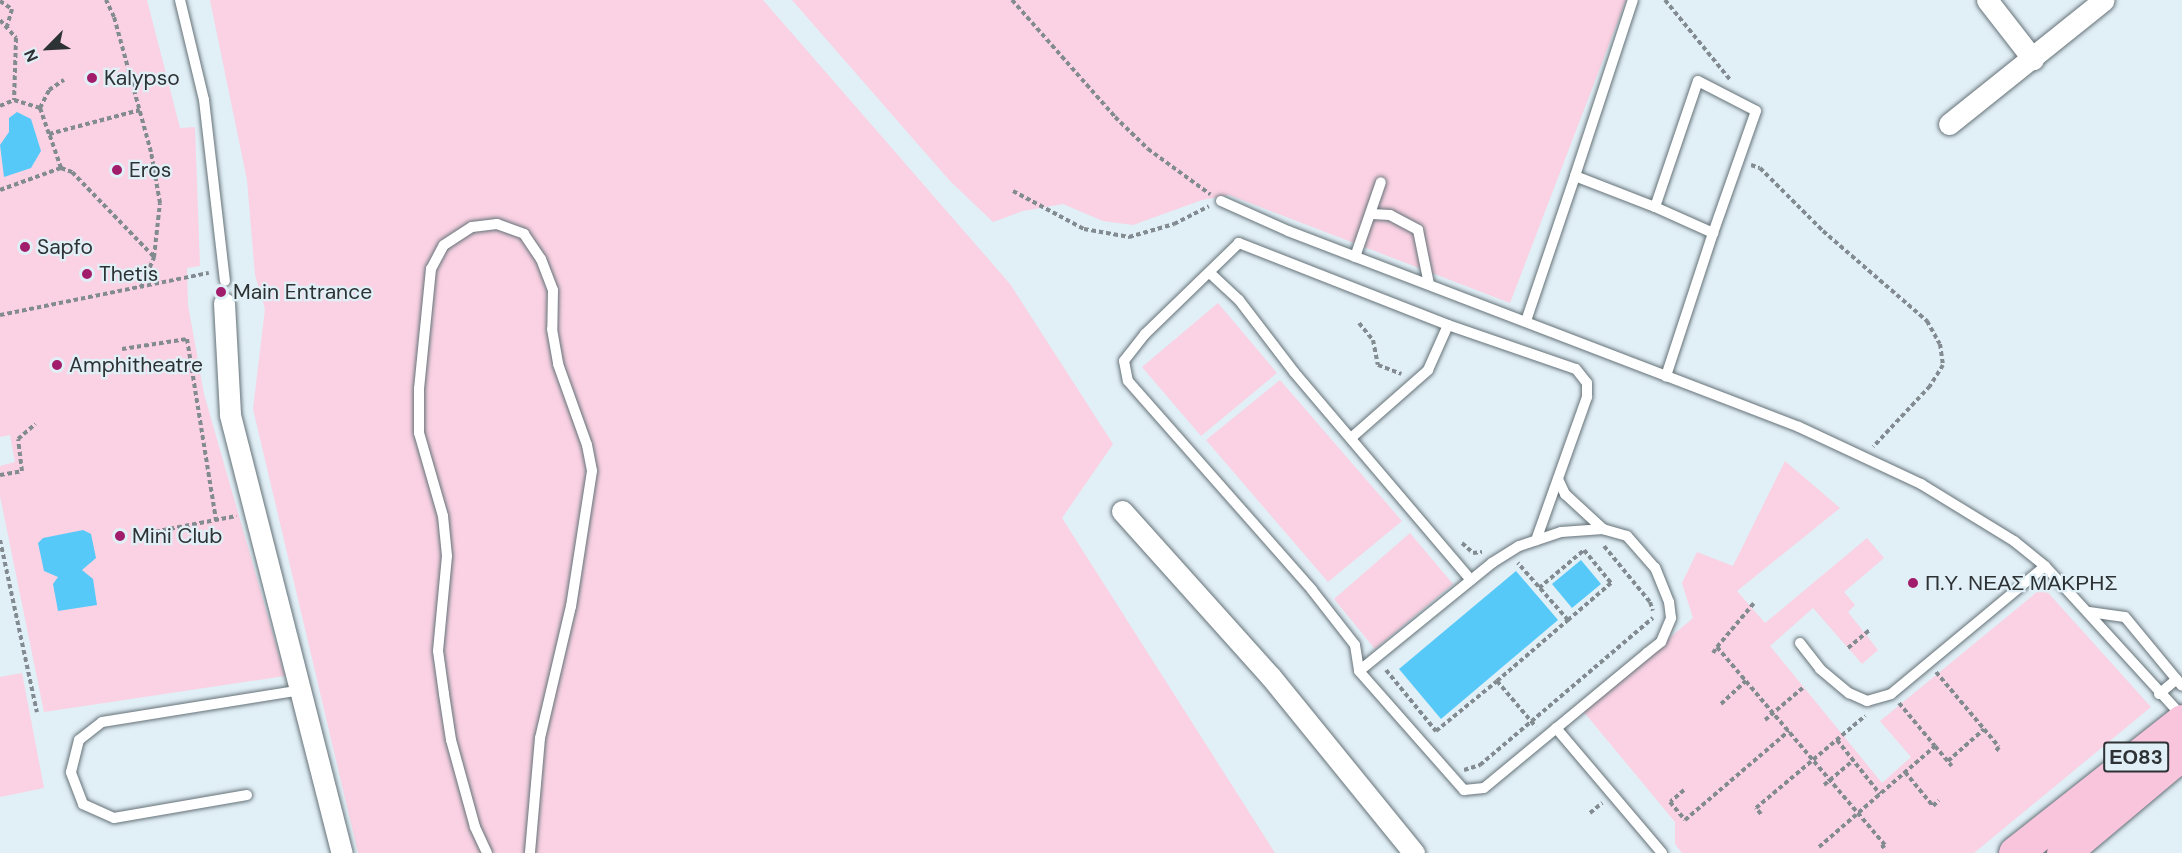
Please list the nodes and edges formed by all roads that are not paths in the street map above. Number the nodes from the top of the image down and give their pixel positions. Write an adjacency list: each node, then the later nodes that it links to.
1 (180, 0): 15 (lane)
2 (1633, 0): 7 (lane)
3 (1987, 0): 5 (street)
4 (2104, 0): 5 (street)
5 (2033, 59): 6 (street)
6 (1949, 124)
7 (1575, 176): 10 (lane); 18 (lane)
8 (1381, 182): 11 (lane)
9 (1221, 201): 13 (lane)
10 (1655, 207): 12 (lane); 12 (lane)
11 (1372, 214): 13 (lane); 16 (lane)
12 (1713, 233): 20 (lane)
13 (1355, 257): 16 (lane)
14 (1211, 274): 19 (lane); 21 (lane); 30 (lane)
15 (225, 276)
16 (1429, 284): 18 (lane)
17 (224, 303): 32 (street)
18 (1526, 321): 20 (lane)
19 (1448, 325): 21 (lane); 22 (lane)
20 (1666, 376): 26 (lane)
21 (1351, 438): 27 (lane)
22 (1558, 479): 24 (lane); 25 (lane)
23 (1122, 512): 42 (street)
24 (1603, 529): 25 (lane); 36 (lane)
25 (1536, 540): 27 (lane)
26 (2045, 566): 28 (lane); 29 (lane)
27 (1471, 580): 30 (lane)
28 (2089, 612): 31 (lane); 33 (lane)
29 (1800, 643)
30 (1359, 671): 36 (lane)
31 (2179, 682): 33 (lane)
32 (302, 690): 38 (lane); 39 (street)
33 (2159, 694): 34 (lane)
34 (2182, 716)
35 (2182, 721): 44 (main road, ΕΟ83)
36 (1556, 728): 43 (lane)
37 (2182, 753): 45 (main road, ΕΟ83)
38 (247, 795)
39 (342, 853)
40 (487, 853): 41 (lane)
41 (530, 853)
42 (1414, 853)
43 (1662, 853)
44 (2015, 853)
45 (2063, 853)

